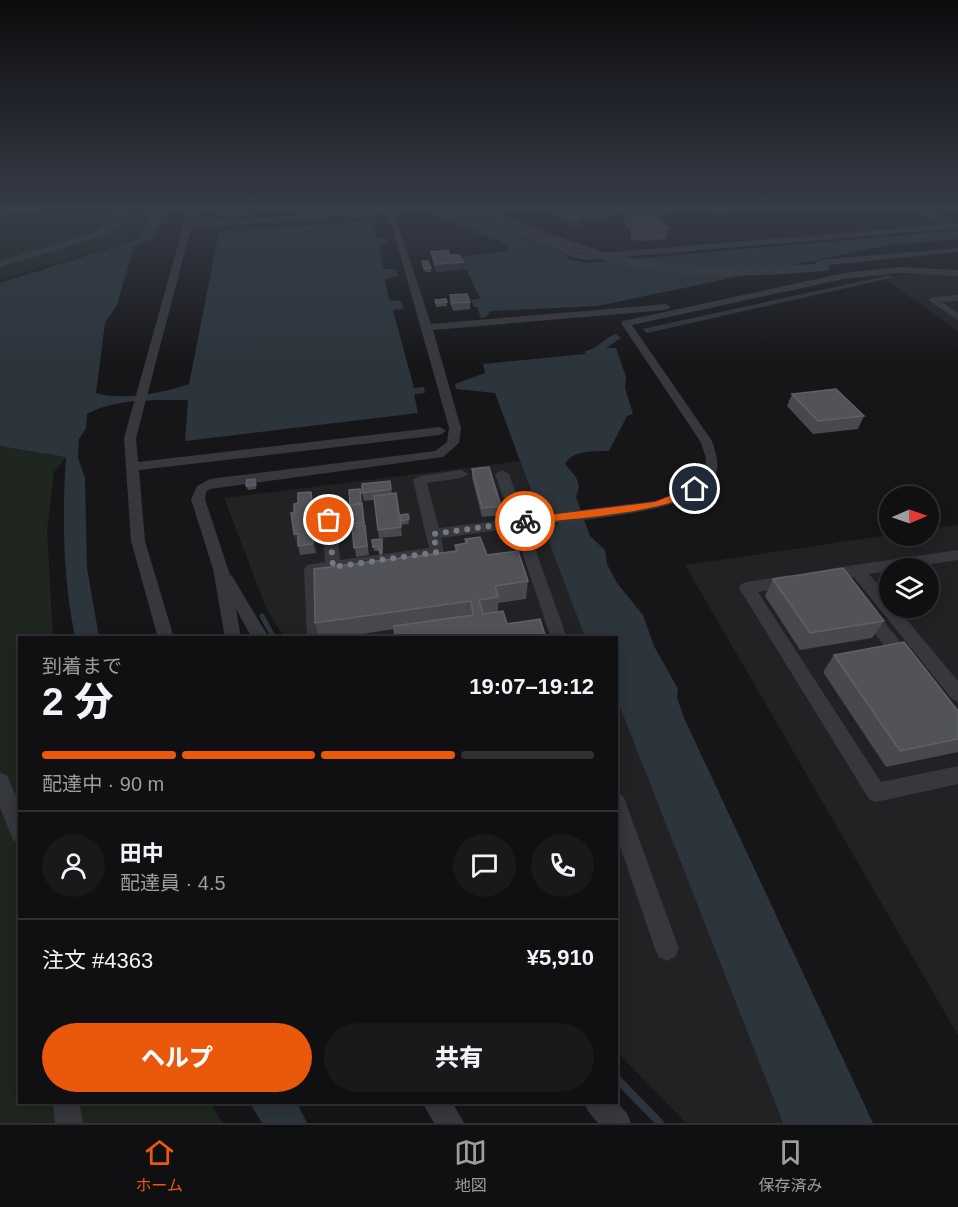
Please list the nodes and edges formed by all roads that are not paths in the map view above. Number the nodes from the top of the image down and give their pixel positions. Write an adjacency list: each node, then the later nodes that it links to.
1 (177, 261): 14 (street)
2 (407, 261): 12 (street)
3 (632, 261): 7 (street, bridge)
4 (648, 261): 7 (street, bridge)
5 (855, 261): 7 (street)
6 (871, 261): 7 (street)
7 (822, 265)
8 (958, 273): 10 (street)
9 (958, 298): 11 (street)
10 (714, 304): 12 (street); 18 (street)
11 (958, 317)
12 (427, 327): 22 (street)
13 (440, 431): 14 (street)
14 (131, 467): 25 (street)
15 (461, 474): 19 (street)
16 (502, 474): 18 (street)
17 (327, 497): 21 (street)
18 (519, 522): 19 (street); 29 (street)
19 (433, 534): 21 (street)
20 (958, 555): 23 (street)
21 (333, 567): 28 (street)
22 (221, 569): 26 (street); 27 (street)
23 (858, 571): 24 (street); 31 (street)
24 (837, 574): 30 (street); 32 (street)
25 (165, 636)
26 (233, 636)
27 (260, 636)
28 (315, 636)
29 (558, 636)
30 (915, 674)
31 (958, 694)
32 (958, 775)
33 (0, 782): 35 (street)
34 (618, 809): 36 (street)
35 (18, 828)
36 (667, 949)
37 (66, 1104): 40 (street)
38 (436, 1104): 41 (street)
39 (599, 1104): 42 (street)
40 (69, 1123)
41 (450, 1123)
42 (617, 1123)

